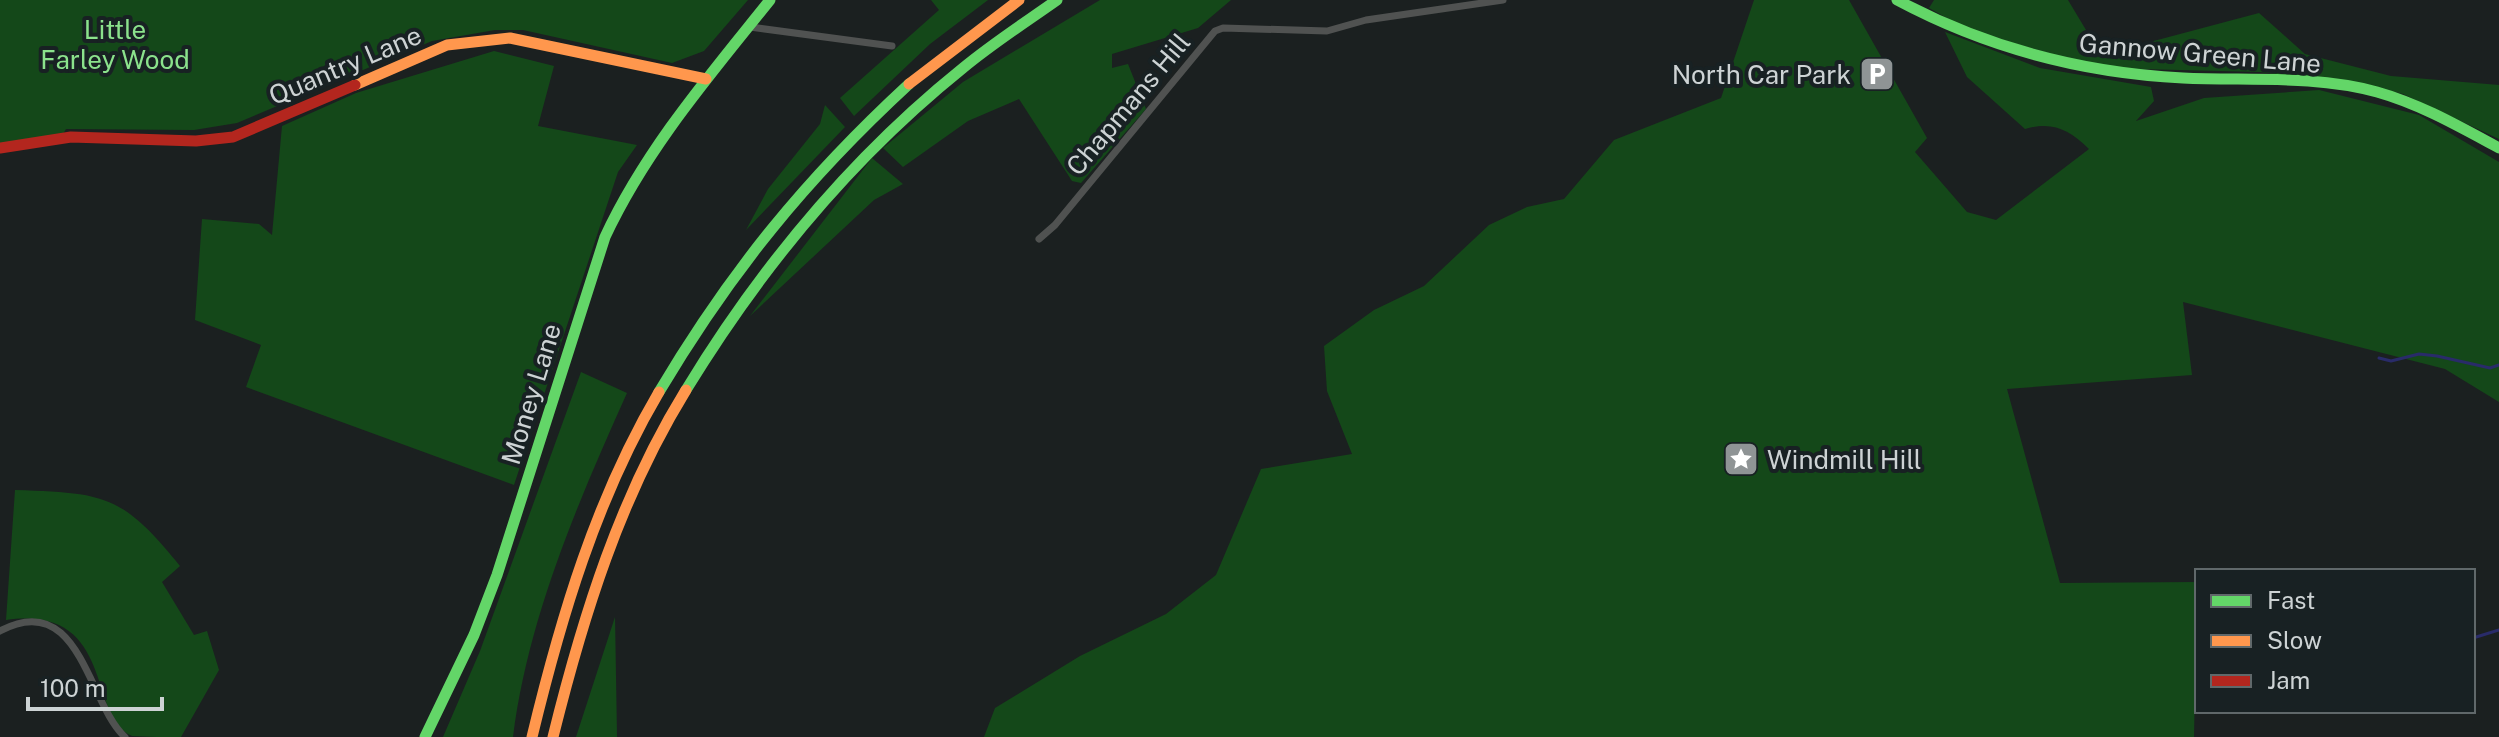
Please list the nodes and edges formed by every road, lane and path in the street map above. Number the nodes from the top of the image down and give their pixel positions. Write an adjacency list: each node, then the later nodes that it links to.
1 (770, 0): 6 (main road, Money Lane)
2 (1019, 0): 15 (main road)
3 (1057, 0): 16 (main road)
4 (1503, 0): 11 (street, Chapmans Hill)
5 (1897, 0): 10 (main road, Gannow Green Lane)
6 (750, 27): 7 (street); 8 (main road, Money Lane)
7 (892, 46)
8 (706, 79): 9 (main road, Quantry Lane); 14 (main road, Money Lane)
9 (0, 148)
10 (2499, 148)
11 (1039, 239)
12 (0, 631): 13 (street)
13 (125, 737)
14 (425, 737)
15 (532, 737)
16 (553, 737)

